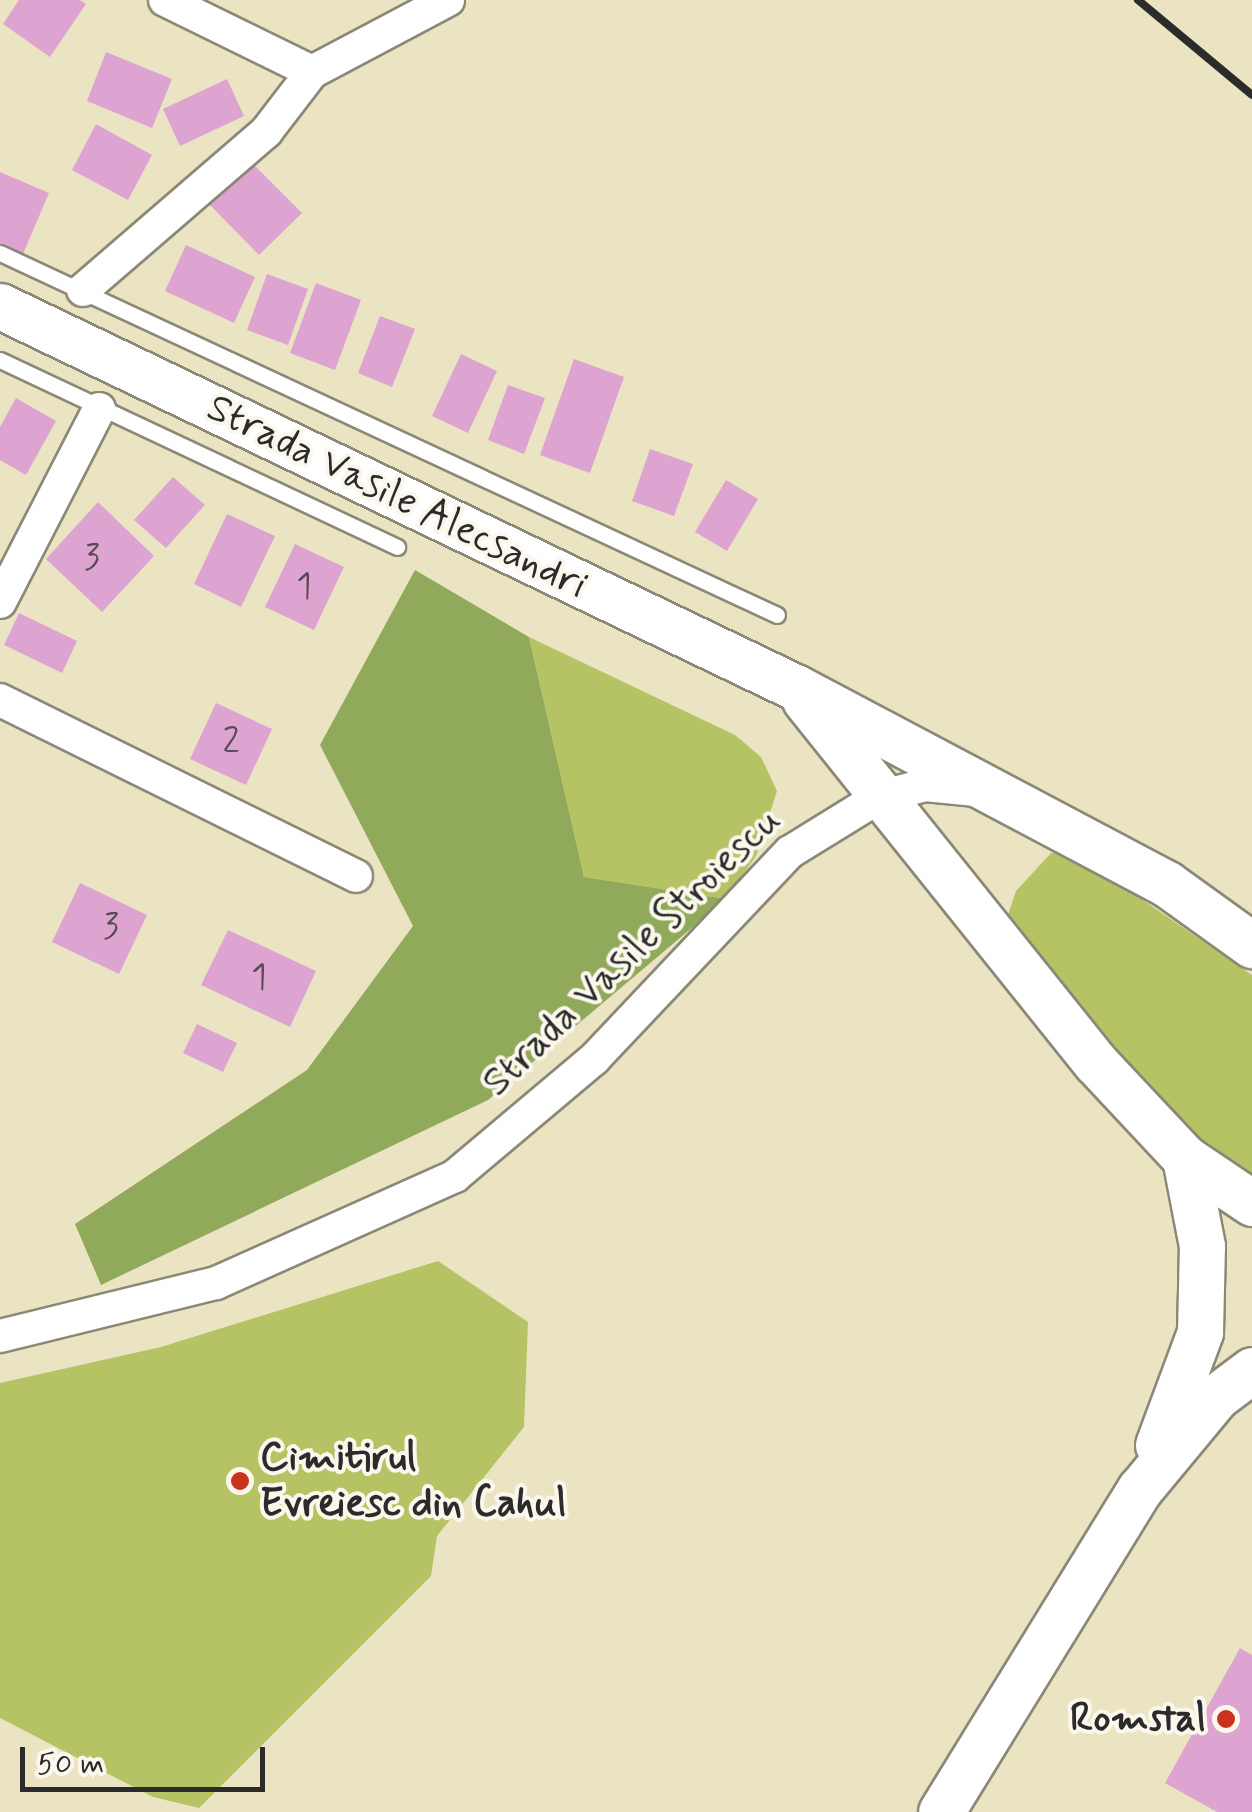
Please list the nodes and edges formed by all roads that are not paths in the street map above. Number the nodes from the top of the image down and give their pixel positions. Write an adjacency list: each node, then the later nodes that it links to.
1 (165, 0): 3 (street)
2 (448, 0): 3 (street)
3 (312, 72): 5 (street)
4 (0, 253): 5 (lane)
5 (84, 290): 11 (lane)
6 (0, 306): 12 (main road, Strada Vasile Alecsandri)
7 (0, 360): 8 (lane)
8 (98, 409): 9 (lane); 10 (street)
9 (397, 547)
10 (0, 602)
11 (777, 615)
12 (795, 687): 14 (main road, Strada Vasile Alecsandri); 15 (main road)
13 (0, 700): 16 (street)
14 (992, 792): 15 (street, Strada Vasile Stroiescu); 17 (main road, Strada Vasile Alecsandri)
15 (879, 797): 18 (main road); 20 (street, Strada Vasile Stroiescu)
16 (356, 876)
17 (1252, 945)
18 (1185, 1158): 19 (main road); 22 (main road)
19 (1252, 1204)
20 (0, 1336)
21 (1252, 1370): 22 (main road)
22 (1140, 1489): 23 (main road)
23 (941, 1812)

